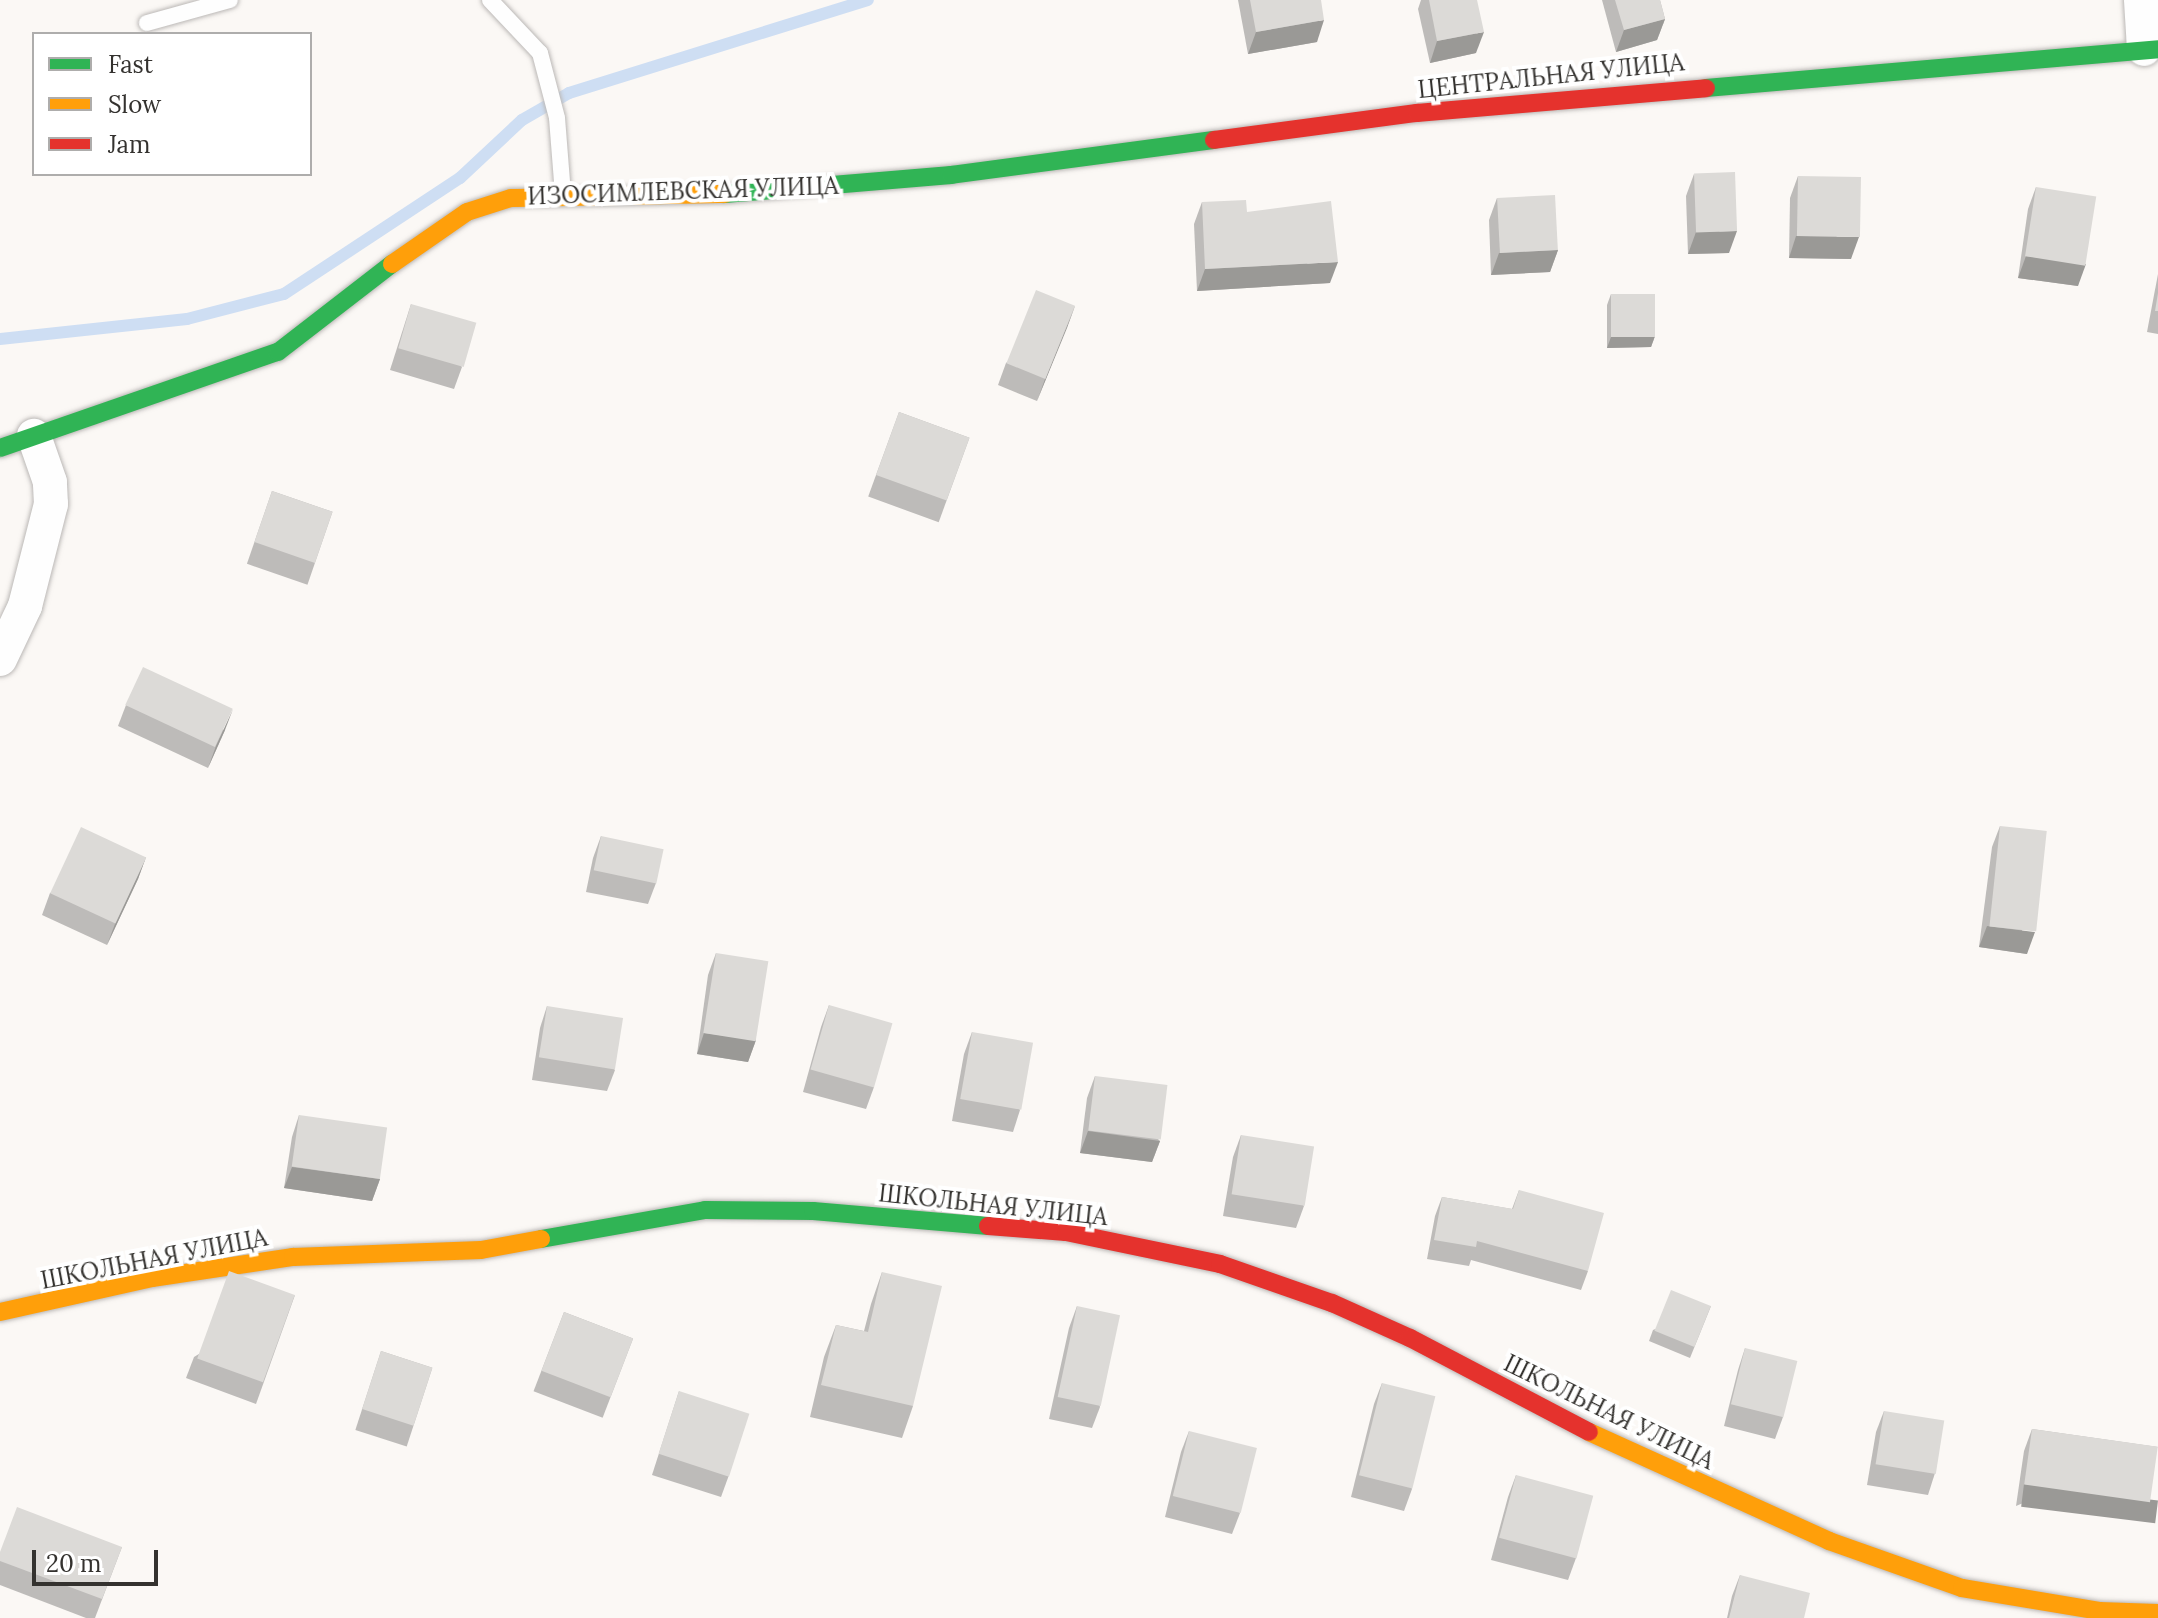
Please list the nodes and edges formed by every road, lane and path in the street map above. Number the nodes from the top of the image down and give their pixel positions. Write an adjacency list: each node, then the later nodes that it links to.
1 (230, 0): 4 (lane)
2 (490, 0): 7 (lane)
3 (2141, 0): 5 (street)
4 (147, 23)
5 (2151, 49): 6 (street, ЦЕНТРАЛЬНАЯ УЛИЦА)
6 (951, 175): 7 (street, ИЗОСИМЛЕВСКАЯ УЛИЦА)
7 (563, 194): 8 (street, ИЗОСИМЛЕВСКАЯ УЛИЦА)
8 (34, 436): 9 (street, ИЗОСИМЛЕВСКАЯ УЛИЦА); 10 (street)
9 (0, 448)
10 (0, 659)
11 (0, 1312): 12 (street, ШКОЛЬНАЯ УЛИЦА)
12 (2158, 1613)

